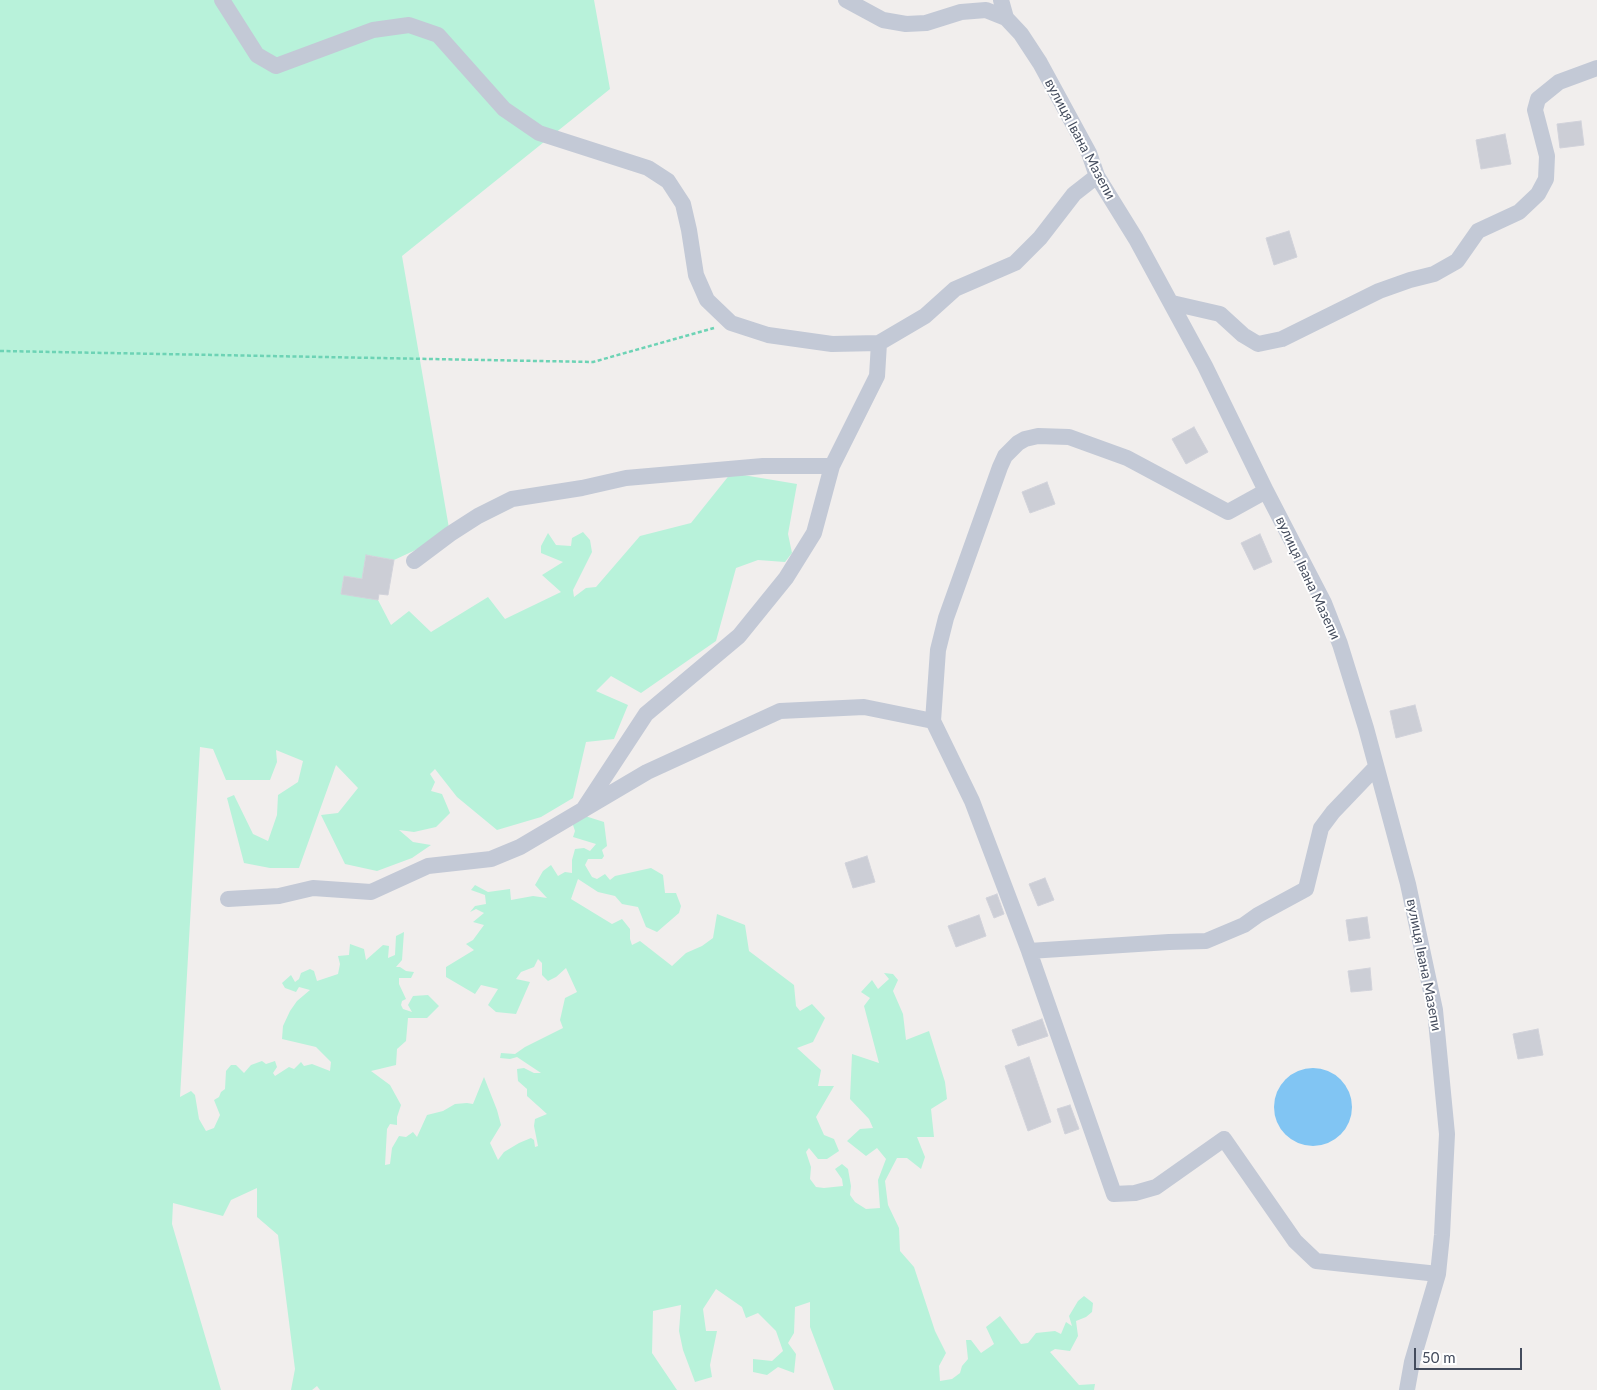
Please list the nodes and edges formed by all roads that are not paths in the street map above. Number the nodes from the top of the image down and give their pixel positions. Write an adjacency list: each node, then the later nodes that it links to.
1 (222, 0): 8 (street)
2 (846, 0): 4 (street, вулиця Івана Мазепи)
3 (1001, 0): 4 (street)
4 (1006, 18): 6 (street, вулиця Івана Мазепи)
5 (1597, 68): 7 (street)
6 (1097, 176): 7 (street, вулиця Івана Мазепи); 8 (street)
7 (1172, 303): 10 (street, вулиця Івана Мазепи)
8 (879, 342): 9 (street)
9 (832, 466): 11 (street); 14 (street)
10 (1266, 490): 12 (street); 13 (street, вулиця Івана Мазепи)
11 (414, 561)
12 (933, 721): 14 (street); 16 (street)
13 (1376, 768): 16 (street); 17 (street, вулиця Івана Мазепи)
14 (583, 810): 15 (street)
15 (228, 899)
16 (1029, 951): 17 (street)
17 (1438, 1274): 18 (street, вулиця Івана Мазепи)
18 (1407, 1390)

